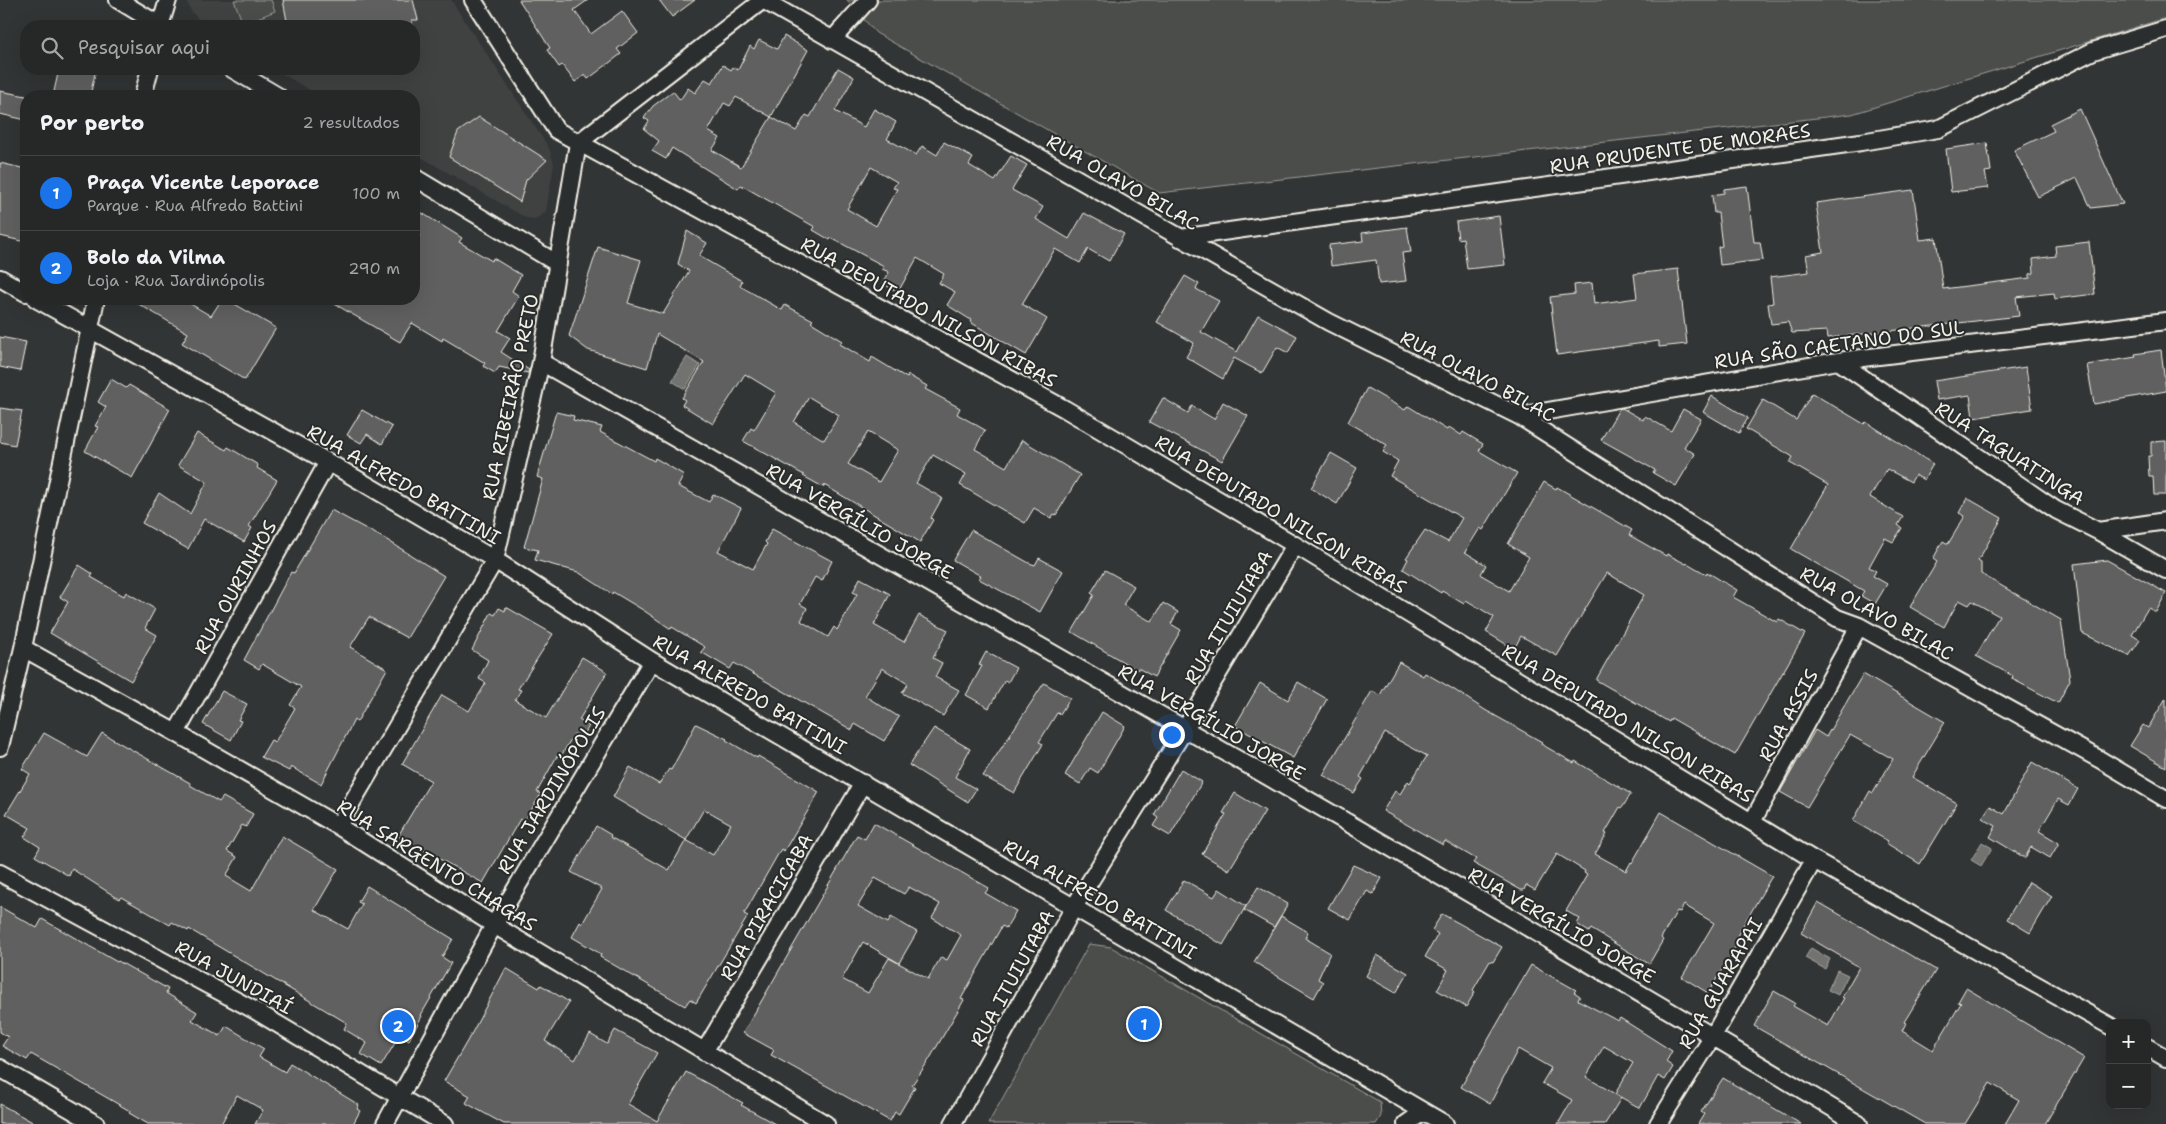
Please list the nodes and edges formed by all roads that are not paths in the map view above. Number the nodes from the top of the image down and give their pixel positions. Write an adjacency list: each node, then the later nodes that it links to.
1 (118, 0): 6 (street)
2 (168, 0): 7 (street)
3 (473, 0): 14 (street, RUA DEPUTADO NILSON RIBAS)
4 (763, 0): 9 (street, RUA OLAVO BILAC); 14 (street)
5 (868, 0): 9 (street)
6 (150, 20)
7 (162, 20)
8 (2166, 29): 16 (street, RUA PRUDENTE DE MORAES)
9 (832, 40): 16 (street, RUA OLAVO BILAC)
10 (149, 75): 12 (street)
11 (242, 75): 13 (street)
12 (145, 90)
13 (268, 90)
14 (578, 143): 17 (street, RUA RIBEIRÃO PRETO); 30 (street, RUA DEPUTADO NILSON RIBAS)
15 (420, 181): 17 (street)
16 (1180, 238): 26 (street, RUA OLAVO BILAC)
17 (558, 264): 25 (street, RUA RIBEIRÃO PRETO)
18 (0, 278): 19 (street)
19 (20, 290)
20 (47, 305): 23 (street, RUA ALFREDO BATTINI)
21 (95, 305): 23 (street)
22 (2166, 321): 24 (street, RUA SÃO CAETANO DO SUL)
23 (89, 329): 27 (street, RUA ALFREDO BATTINI); 34 (street)
24 (1838, 361): 26 (street, RUA SÃO CAETANO DO SUL); 29 (street, RUA TAGUATINGA)
25 (541, 362): 31 (street, RUA RIBEIRÃO PRETO); 36 (street, RUA VERGÍLIO JORGE)
26 (1519, 416): 33 (street, RUA OLAVO BILAC)
27 (328, 462): 31 (street, RUA ALFREDO BATTINI); 37 (street, RUA OURINHOS)
28 (2166, 520): 29 (street)
29 (2098, 531): 32 (street, RUA TAGUATINGA)
30 (1295, 545): 36 (street, RUA ITUIUTABA); 41 (street, RUA DEPUTADO NILSON RIBAS)
31 (495, 560): 35 (street, RUA ALFREDO BATTINI); 42 (street, RUA RIBEIRÃO PRETO)
32 (2166, 570)
33 (1860, 626): 40 (street, RUA OLAVO BILAC); 41 (street, RUA ASSIS)
34 (23, 648): 37 (street, RUA SARGENTO CHAGAS); 38 (street)
35 (652, 661): 39 (street, RUA ALFREDO BATTINI); 46 (street, RUA JARDINÓPOLIS)
36 (1185, 729): 45 (street, RUA ITUIUTABA); 48 (street, RUA VERGÍLIO JORGE)
37 (176, 733): 42 (street, RUA SARGENTO CHAGAS)
38 (0, 747)
39 (863, 783): 45 (street, RUA ALFREDO BATTINI); 50 (street, RUA PIRACICABA)
40 (2166, 799)
41 (1752, 822): 43 (street, RUA DEPUTADO NILSON RIBAS)
42 (338, 826): 46 (street, RUA SARGENTO CHAGAS)
43 (1814, 860): 47 (street, RUA DEPUTADO NILSON RIBAS); 48 (street, RUA GUARAPAI)
44 (0, 873): 53 (street, RUA JUNDIAÍ)
45 (1074, 907): 54 (street, RUA ALFREDO BATTINI); 59 (street, RUA ITUIUTABA)
46 (494, 925): 50 (street, RUA SARGENTO CHAGAS); 53 (street, RUA JARDINÓPOLIS)
47 (2106, 1024)
48 (1713, 1036): 62 (street, RUA GUARAPAI); 63 (street, RUA VERGÍLIO JORGE)
49 (2151, 1049): 51 (street)
50 (704, 1052): 58 (street, RUA SARGENTO CHAGAS)
51 (2166, 1058)
52 (0, 1068): 55 (street)
53 (401, 1097): 56 (street, RUA JARDINÓPOLIS); 57 (street, RUA JUNDIAÍ)
54 (1423, 1112): 60 (street); 61 (street, RUA ALFREDO BATTINI)
55 (96, 1124)
56 (384, 1124)
57 (445, 1124)
58 (826, 1124)
59 (953, 1124)
60 (1406, 1124)
61 (1445, 1124)
62 (1658, 1124)
63 (1859, 1124)

